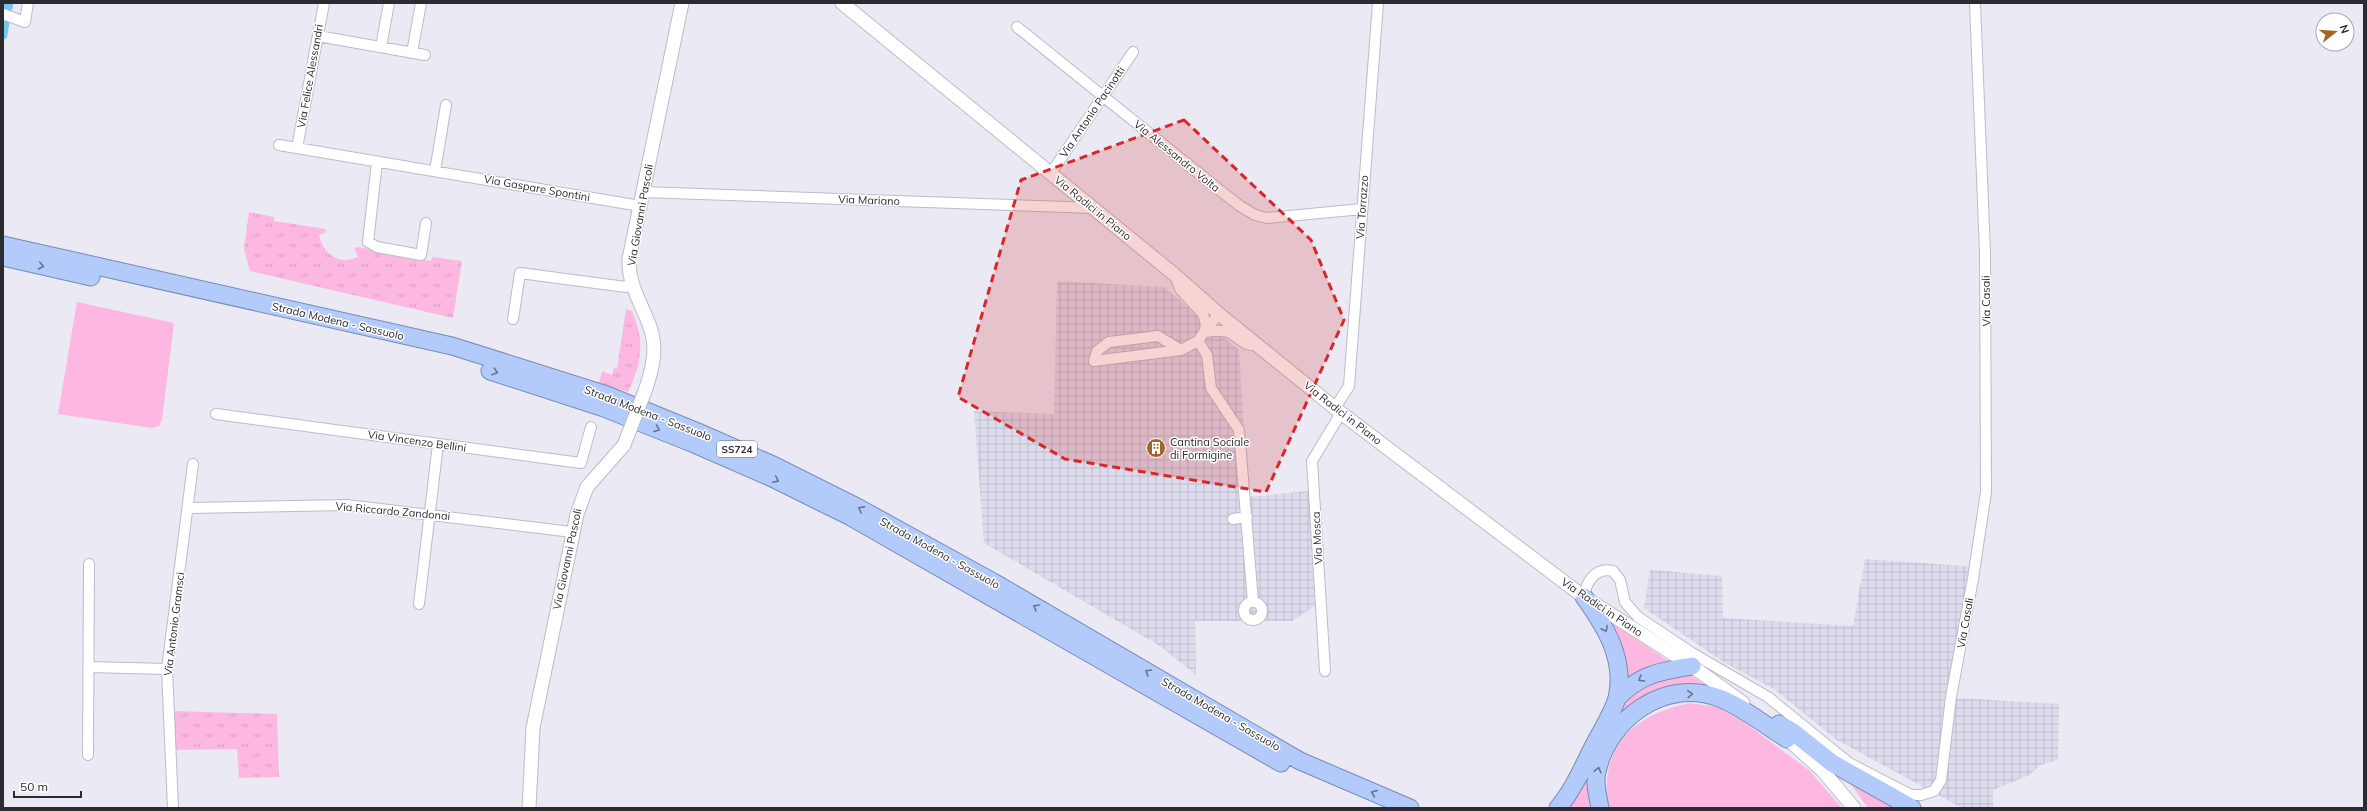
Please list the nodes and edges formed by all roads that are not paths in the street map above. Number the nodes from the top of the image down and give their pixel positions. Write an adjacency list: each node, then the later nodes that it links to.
1 (28, 3): 9 (street)
2 (324, 3): 11 (street, Via Felice Alessandri)
3 (389, 3): 12 (street)
4 (421, 3): 14 (street)
5 (682, 3): 23 (street, Via Giovanni Pascoli)
6 (842, 3): 22 (street, Via Radici in Piano)
7 (1378, 3): 26 (street, Via Torrazzo)
8 (1975, 3): 49 (street, Via Casali)
9 (3, 14)
10 (1017, 27): 16 (street, Via Alessandro Volta)
11 (318, 36): 12 (street); 19 (street, Via Felice Alessandri)
12 (381, 47): 14 (street)
13 (1133, 52): 16 (street, Via Antonio Pacinotti)
14 (412, 53): 15 (street)
15 (425, 55)
16 (1104, 96): 22 (street, Via Antonio Pacinotti); 26 (street, Via Alessandro Volta)
17 (446, 105): 21 (street)
18 (279, 145): 19 (street, Via Gaspare Spontini)
19 (297, 148): 20 (street, Via Gaspare Spontini)
20 (377, 162): 21 (street, Via Gaspare Spontini); 27 (street)
21 (434, 171): 24 (street, Via Gaspare Spontini)
22 (1051, 173): 25 (street, Via Radici in Piano)
23 (643, 192): 24 (street, Via Giovanni Pascoli); 25 (street, Via Mariano)
24 (640, 206): 31 (street, Via Giovanni Pascoli)
25 (1094, 208): 30 (street, Via Radici in Piano)
26 (1362, 209): 38 (street, Via Torrazzo)
27 (426, 223)
28 (3, 245): 63 (highway, Strada Modena - Sassuolo / SS724, one-way to 28)
29 (3, 258): 62 (highway, Strada Modena - Sassuolo, one-way to 62)
30 (1175, 275): 32 (street, Via Radici in Piano); 34 (street)
31 (631, 282): 33 (street); 47 (street, Via Giovanni Pascoli, bridge)
32 (1219, 314): 34 (street); 36 (street, Via Radici in Piano)
33 (513, 319)
34 (1204, 332): 35 (street); 36 (street)
35 (1198, 341): 37 (street); 45 (street)
36 (1258, 345): 38 (street, Via Radici in Piano)
37 (1182, 350): 37 (street)
38 (1338, 410): 49 (street, Via Radici in Piano); 55 (street, Via Mosca)
39 (216, 414): 41 (street, Via Vincenzo Bellini)
40 (591, 427): 41 (street, Via Vincenzo Bellini)
41 (438, 444): 44 (street)
42 (193, 464): 43 (street, Via Antonio Gramsci)
43 (189, 508): 44 (street, Via Riccardo Zandonai); 54 (street, Via Antonio Gramsci)
44 (430, 514): 47 (street, Via Riccardo Zandonai); 51 (street)
45 (1247, 517): 46 (street); 50 (street)
46 (1234, 519)
47 (572, 532): 61 (street, Via Giovanni Pascoli)
48 (89, 564): 53 (street)
49 (1584, 597): 52 (street, Via Radici in Piano); 56 (highway, one-way to 56)
50 (1253, 602)
51 (419, 604)
52 (1692, 666): 56 (highway, one-way to 56); 57 (street, Via Radici in Piano)
53 (88, 667): 54 (street); 59 (street)
54 (167, 669): 60 (street, Via Antonio Gramsci)
55 (1325, 670)
56 (1617, 698): 64 (highway)
57 (1759, 713): 58 (street, Via Radici in Piano); 67 (highway)
58 (1787, 739): 65 (highway, one-way to 58); 66 (street, Via Radici in Piano)
59 (88, 755)
60 (173, 808)
61 (528, 808)
62 (1379, 808)
63 (1410, 808)
64 (1558, 808)
65 (1600, 808)
66 (1854, 808)
67 (1912, 808)

